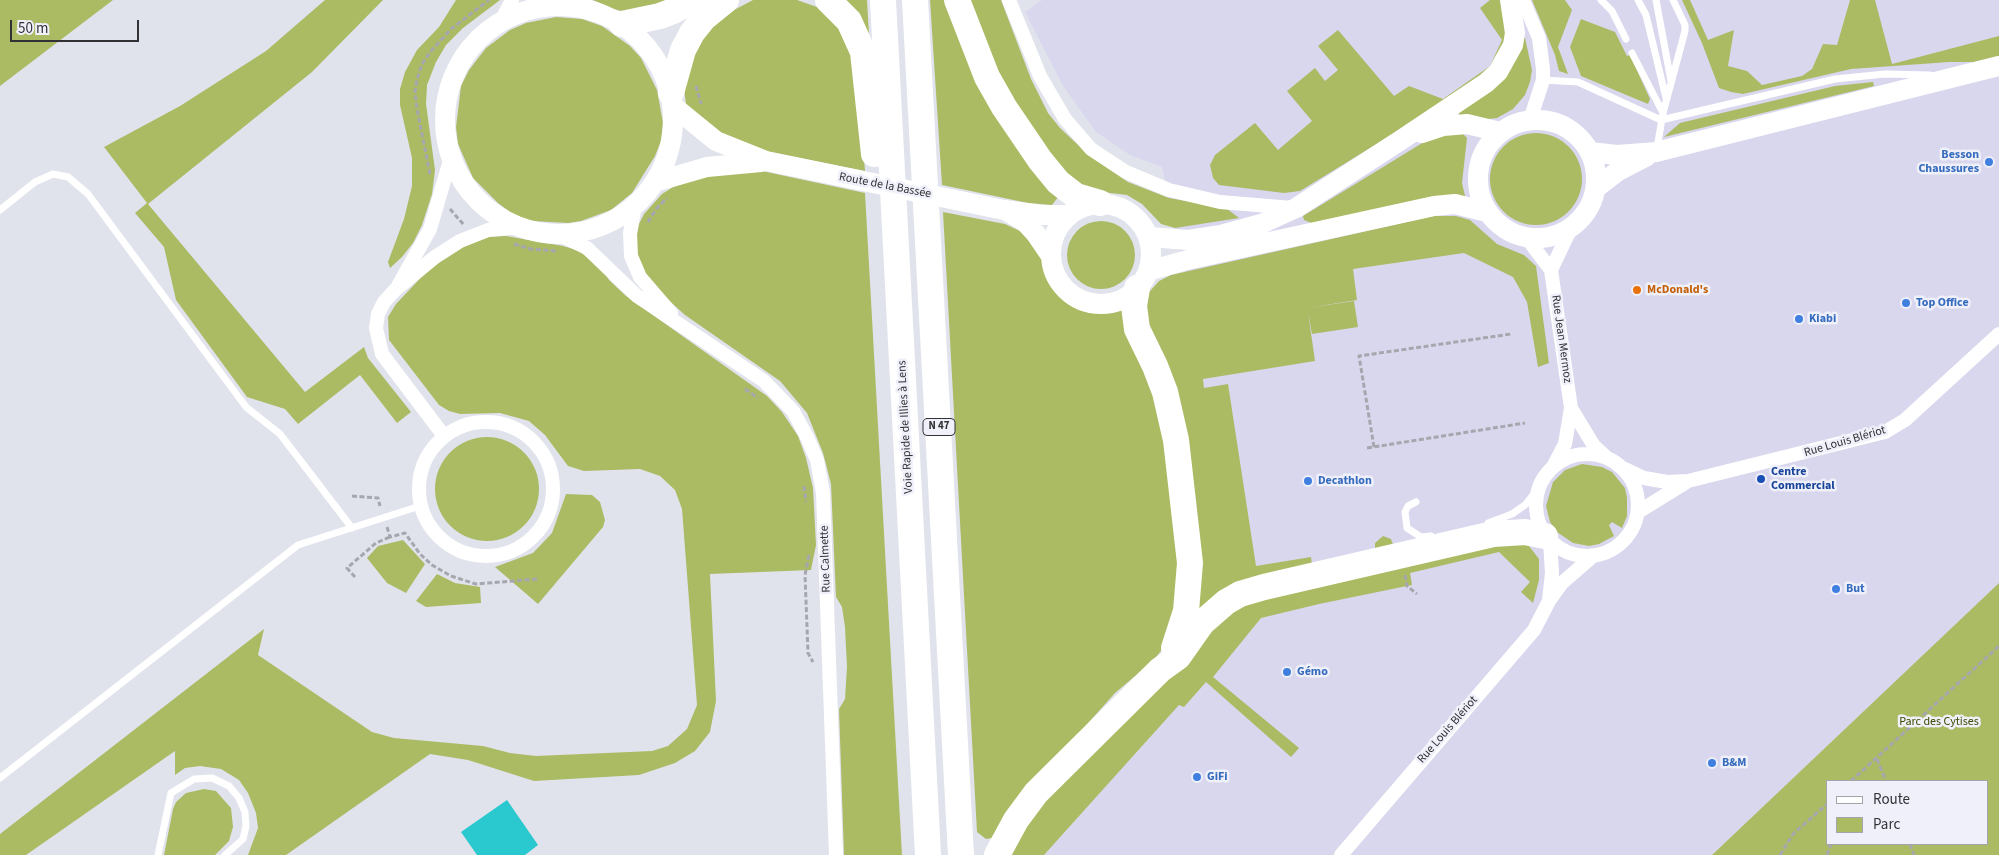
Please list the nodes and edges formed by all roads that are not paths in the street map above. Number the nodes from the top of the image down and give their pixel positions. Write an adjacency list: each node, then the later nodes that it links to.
1 (512, 0): 16 (street)
2 (692, 0): 17 (highway)
3 (726, 0): 24 (highway)
4 (828, 0): 49 (highway)
5 (883, 0): 49 (highway, Voie Rapide de Illies à Lens / N 47)
6 (916, 0): 78 (highway, N 47)
7 (957, 0): 36 (highway)
8 (1009, 0): 38 (street)
9 (1510, 0): 29 (street)
10 (1523, 0): 22 (street)
11 (1601, 0): 18 (lane)
12 (1638, 0): 25 (lane)
13 (1656, 0): 23 (lane)
14 (1673, 0): 23 (lane)
15 (572, 3): 16 (street); 17 (street)
16 (501, 21): 32 (street)
17 (622, 24): 24 (street)
18 (1626, 39)
19 (1632, 53): 26 (lane)
20 (1999, 66): 21 (street)
21 (1960, 76): 26 (lane); 31 (street)
22 (1543, 80): 26 (lane); 27 (street)
23 (1671, 83): 25 (lane)
24 (672, 100): 33 (street, Route de la Bassée); 34 (street)
25 (1666, 100): 26 (lane)
26 (1662, 117): 31 (lane)
27 (1530, 120): 28 (street); 30 (street)
28 (1500, 132): 29 (street); 41 (street)
29 (1401, 140): 38 (street)
30 (1590, 152): 31 (street); 35 (street)
31 (1656, 152): 35 (street)
32 (451, 157): 44 (street); 52 (street)
33 (766, 161): 34 (street, Route de la Bassée); 40 (street, Route de la Bassée)
34 (655, 182): 37 (street)
35 (1596, 188): 43 (street)
36 (1100, 203): 42 (street); 45 (street)
37 (635, 206): 47 (street); 53 (street, Rue Calmette)
38 (1296, 208): 45 (street)
39 (0, 210): 66 (lane)
40 (1004, 210): 42 (street, Route de la Bassée); 48 (street, Route de la Bassée)
41 (1487, 212): 46 (street); 51 (street)
42 (1069, 215): 48 (street)
43 (1571, 228): 46 (street); 50 (street)
44 (515, 235): 47 (street); 52 (street)
45 (1149, 237): 51 (street)
46 (1526, 238): 50 (street, Rue Jean Mermoz)
47 (560, 243): 53 (street, Rue Calmette)
48 (1051, 256): 51 (street)
49 (898, 262): 77 (highway, Voie Rapide de Illies à Lens / N 47)
50 (1551, 270): 55 (street, Rue Jean Mermoz)
51 (1143, 279): 72 (highway)
52 (396, 289): 56 (street)
53 (682, 325): 76 (street, Rue Calmette)
54 (1999, 334): 60 (street, Rue Louis Blériot)
55 (1571, 408): 57 (street, Rue Jean Mermoz); 58 (street, Rue Jean Mermoz)
56 (444, 436): 63 (street); 63 (street)
57 (1610, 460): 58 (street); 59 (street)
58 (1554, 466): 61 (street)
59 (1623, 468): 60 (street, Rue Louis Blériot); 64 (street)
60 (1688, 481): 64 (street, Rue Louis Blériot)
61 (1538, 489): 65 (lane); 68 (street)
62 (1416, 502): 69 (lane)
63 (420, 506): 66 (lane)
64 (1638, 512): 70 (street)
65 (1484, 524)
66 (352, 528): 73 (lane)
67 (1435, 536): 69 (lane)
68 (1547, 538): 69 (highway); 70 (street); 71 (street, Rue Louis Blériot)
69 (1408, 541): 72 (highway)
70 (1593, 556): 71 (street, Rue Louis Blériot)
71 (1549, 601): 80 (street, Rue Louis Blériot)
72 (1160, 670): 79 (highway)
73 (0, 778)
74 (158, 855): 75 (lane)
75 (226, 855)
76 (836, 855)
77 (928, 855)
78 (961, 855)
79 (997, 855)
80 (1341, 855)

